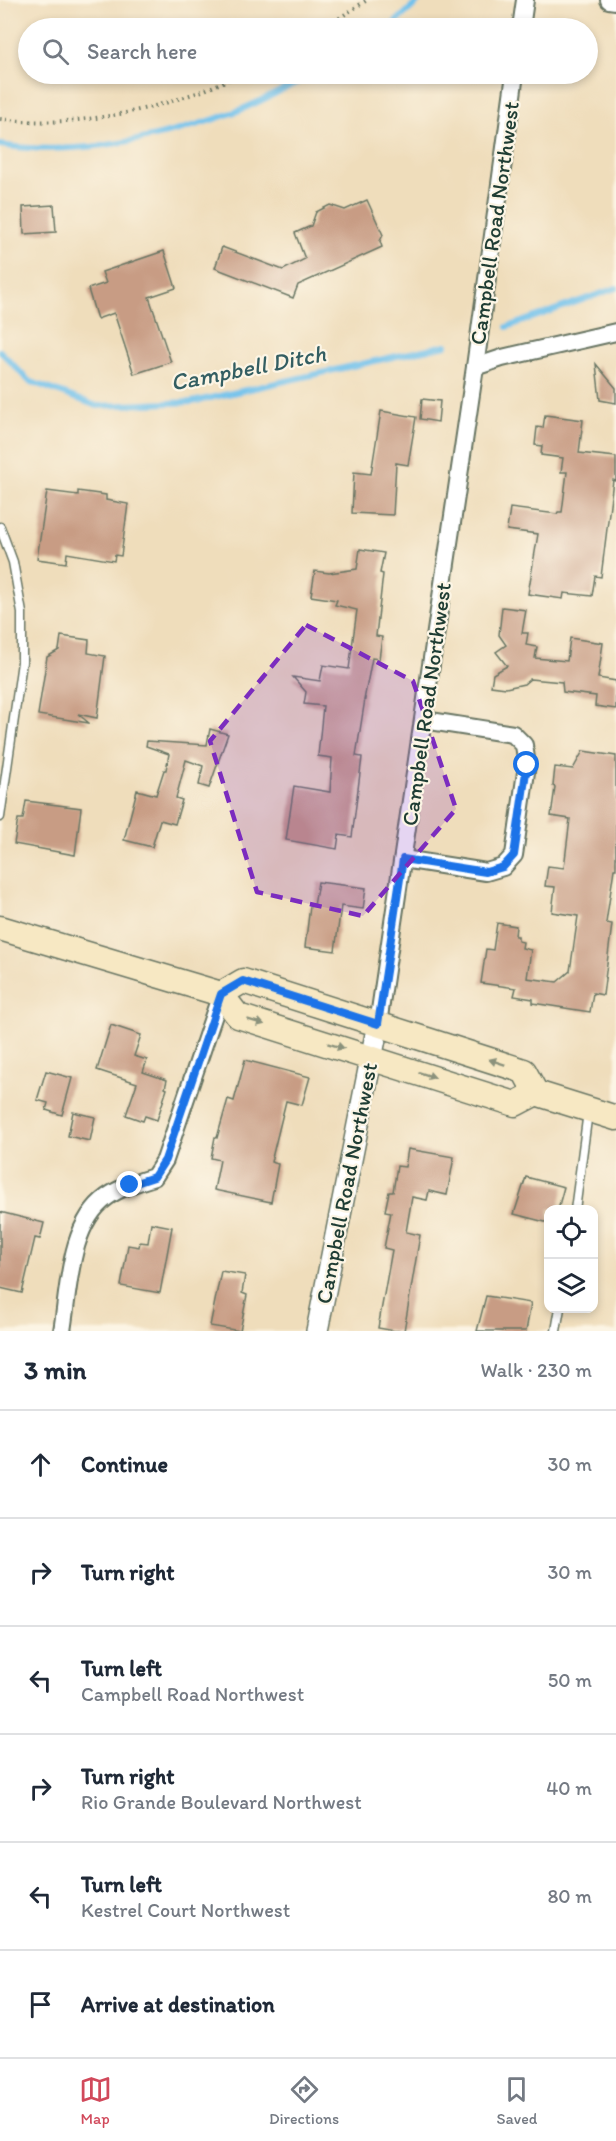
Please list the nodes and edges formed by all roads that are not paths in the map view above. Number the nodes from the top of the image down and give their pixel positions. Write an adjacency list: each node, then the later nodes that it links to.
1 (525, 0): 4 (street)
2 (609, 0): 3 (street)
3 (616, 1)
4 (522, 18)
5 (514, 84): 7 (street, Campbell Road Northwest)
6 (616, 332): 7 (street)
7 (475, 367): 9 (street, Campbell Road Northwest)
8 (0, 527): 10 (lane)
9 (424, 720): 11 (street, Campbell Road Northwest); 11 (street)
10 (0, 817)
11 (403, 859): 14 (street, Campbell Road Northwest)
12 (0, 928): 13 (main road)
13 (221, 994): 14 (main road); 15 (main road, one-way to 15); 21 (street)
14 (378, 1024): 15 (street, Campbell Road Northwest); 16 (main road, one-way to 14)
15 (371, 1057): 16 (main road, one-way to 16); 22 (street, Campbell Road Northwest)
16 (536, 1093): 17 (main road)
17 (589, 1109): 18 (main road); 19 (lane)
18 (616, 1118)
19 (576, 1205)
20 (559, 1313): 23 (lane)
21 (62, 1331)
22 (317, 1331)
23 (556, 1331)

